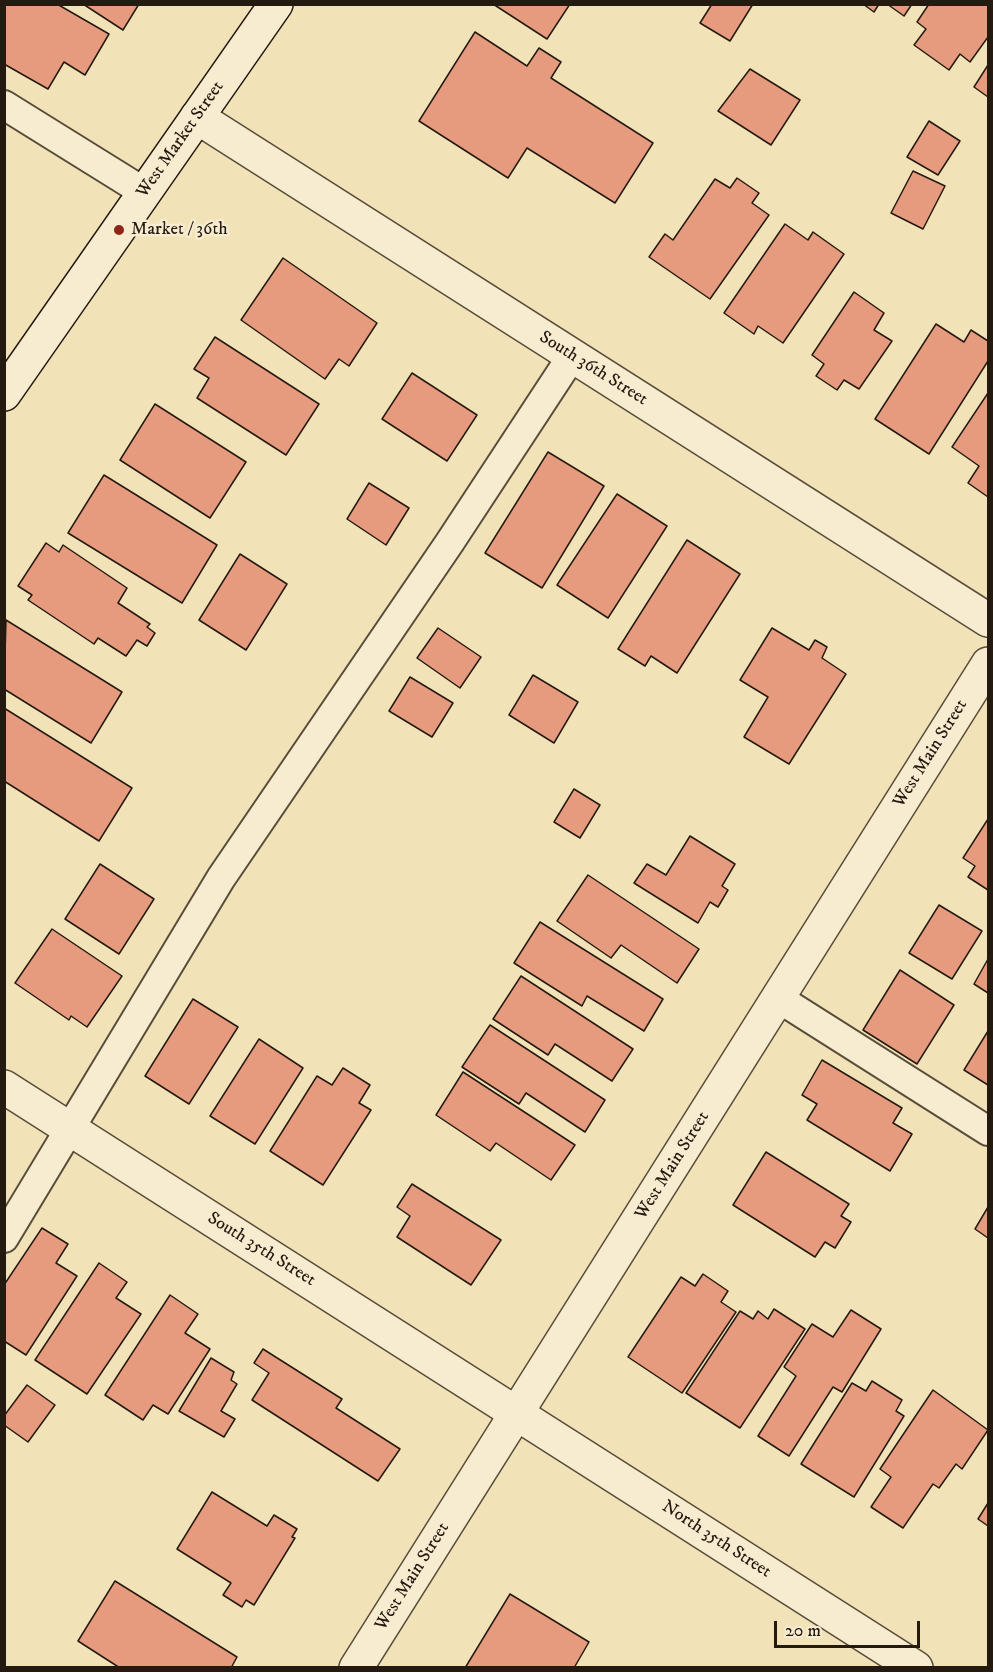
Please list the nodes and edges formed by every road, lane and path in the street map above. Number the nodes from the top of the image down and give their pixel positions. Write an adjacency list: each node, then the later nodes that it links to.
1 (276, 4): 3 (street, West Market Street)
2 (4, 105): 4 (lane)
3 (197, 117): 4 (street, West Market Street); 5 (street, South 36th Street)
4 (144, 192): 6 (street, West Market Street)
5 (572, 356): 7 (street, South 36th Street); 11 (lane)
6 (4, 394)
7 (988, 621)
8 (988, 664): 9 (street, West Main Street)
9 (778, 998): 12 (lane); 14 (street, West Main Street)
10 (4, 1087): 11 (street, South 35th Street)
11 (68, 1128): 13 (lane); 14 (street, South 35th Street)
12 (988, 1131)
13 (4, 1238)
14 (517, 1413): 15 (street, West Main Street); 16 (street, North 35th Street)
15 (356, 1668)
16 (916, 1668)

